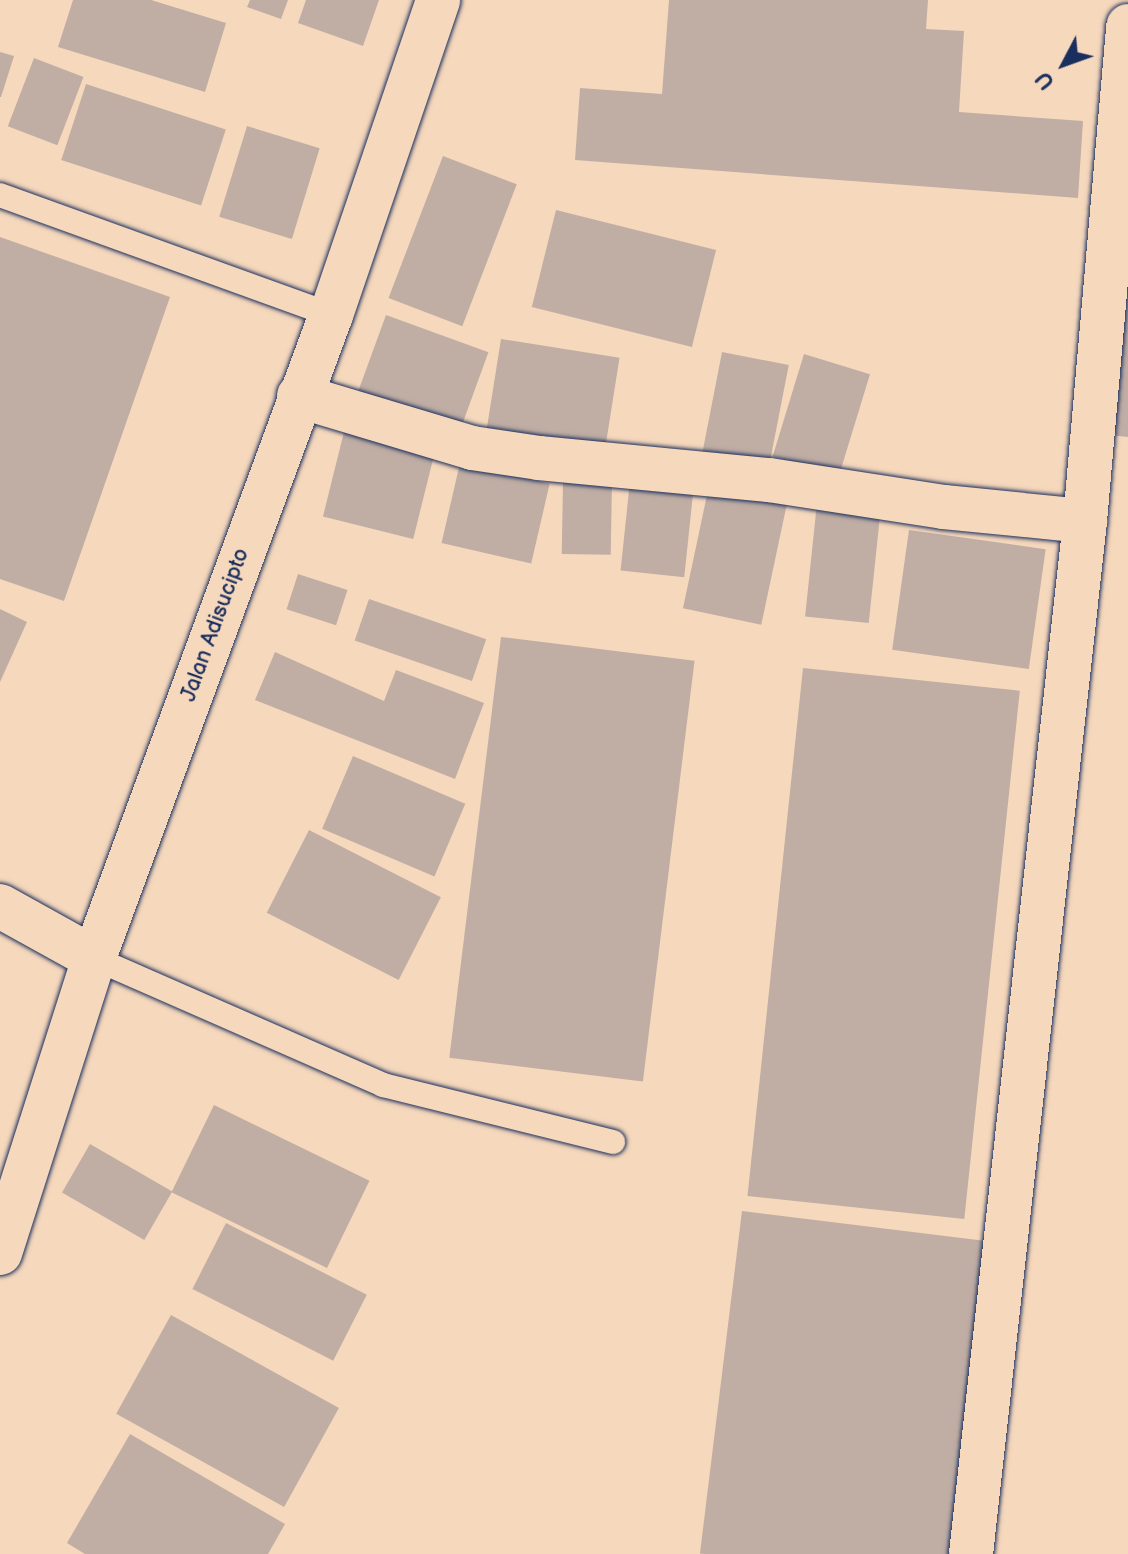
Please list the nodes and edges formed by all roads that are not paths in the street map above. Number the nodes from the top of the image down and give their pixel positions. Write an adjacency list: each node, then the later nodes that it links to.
1 (438, 0): 4 (street, Jalan Adisucipto)
2 (1128, 26): 6 (street)
3 (0, 195): 4 (lane)
4 (331, 315): 5 (street, Jalan Adisucipto)
5 (299, 396): 6 (street); 8 (street, Jalan Adisucipto)
6 (1085, 521): 11 (street)
7 (0, 906): 8 (street)
8 (94, 958): 9 (lane); 10 (street, Jalan Adisucipto)
9 (613, 1142)
10 (0, 1253)
11 (971, 1554)

